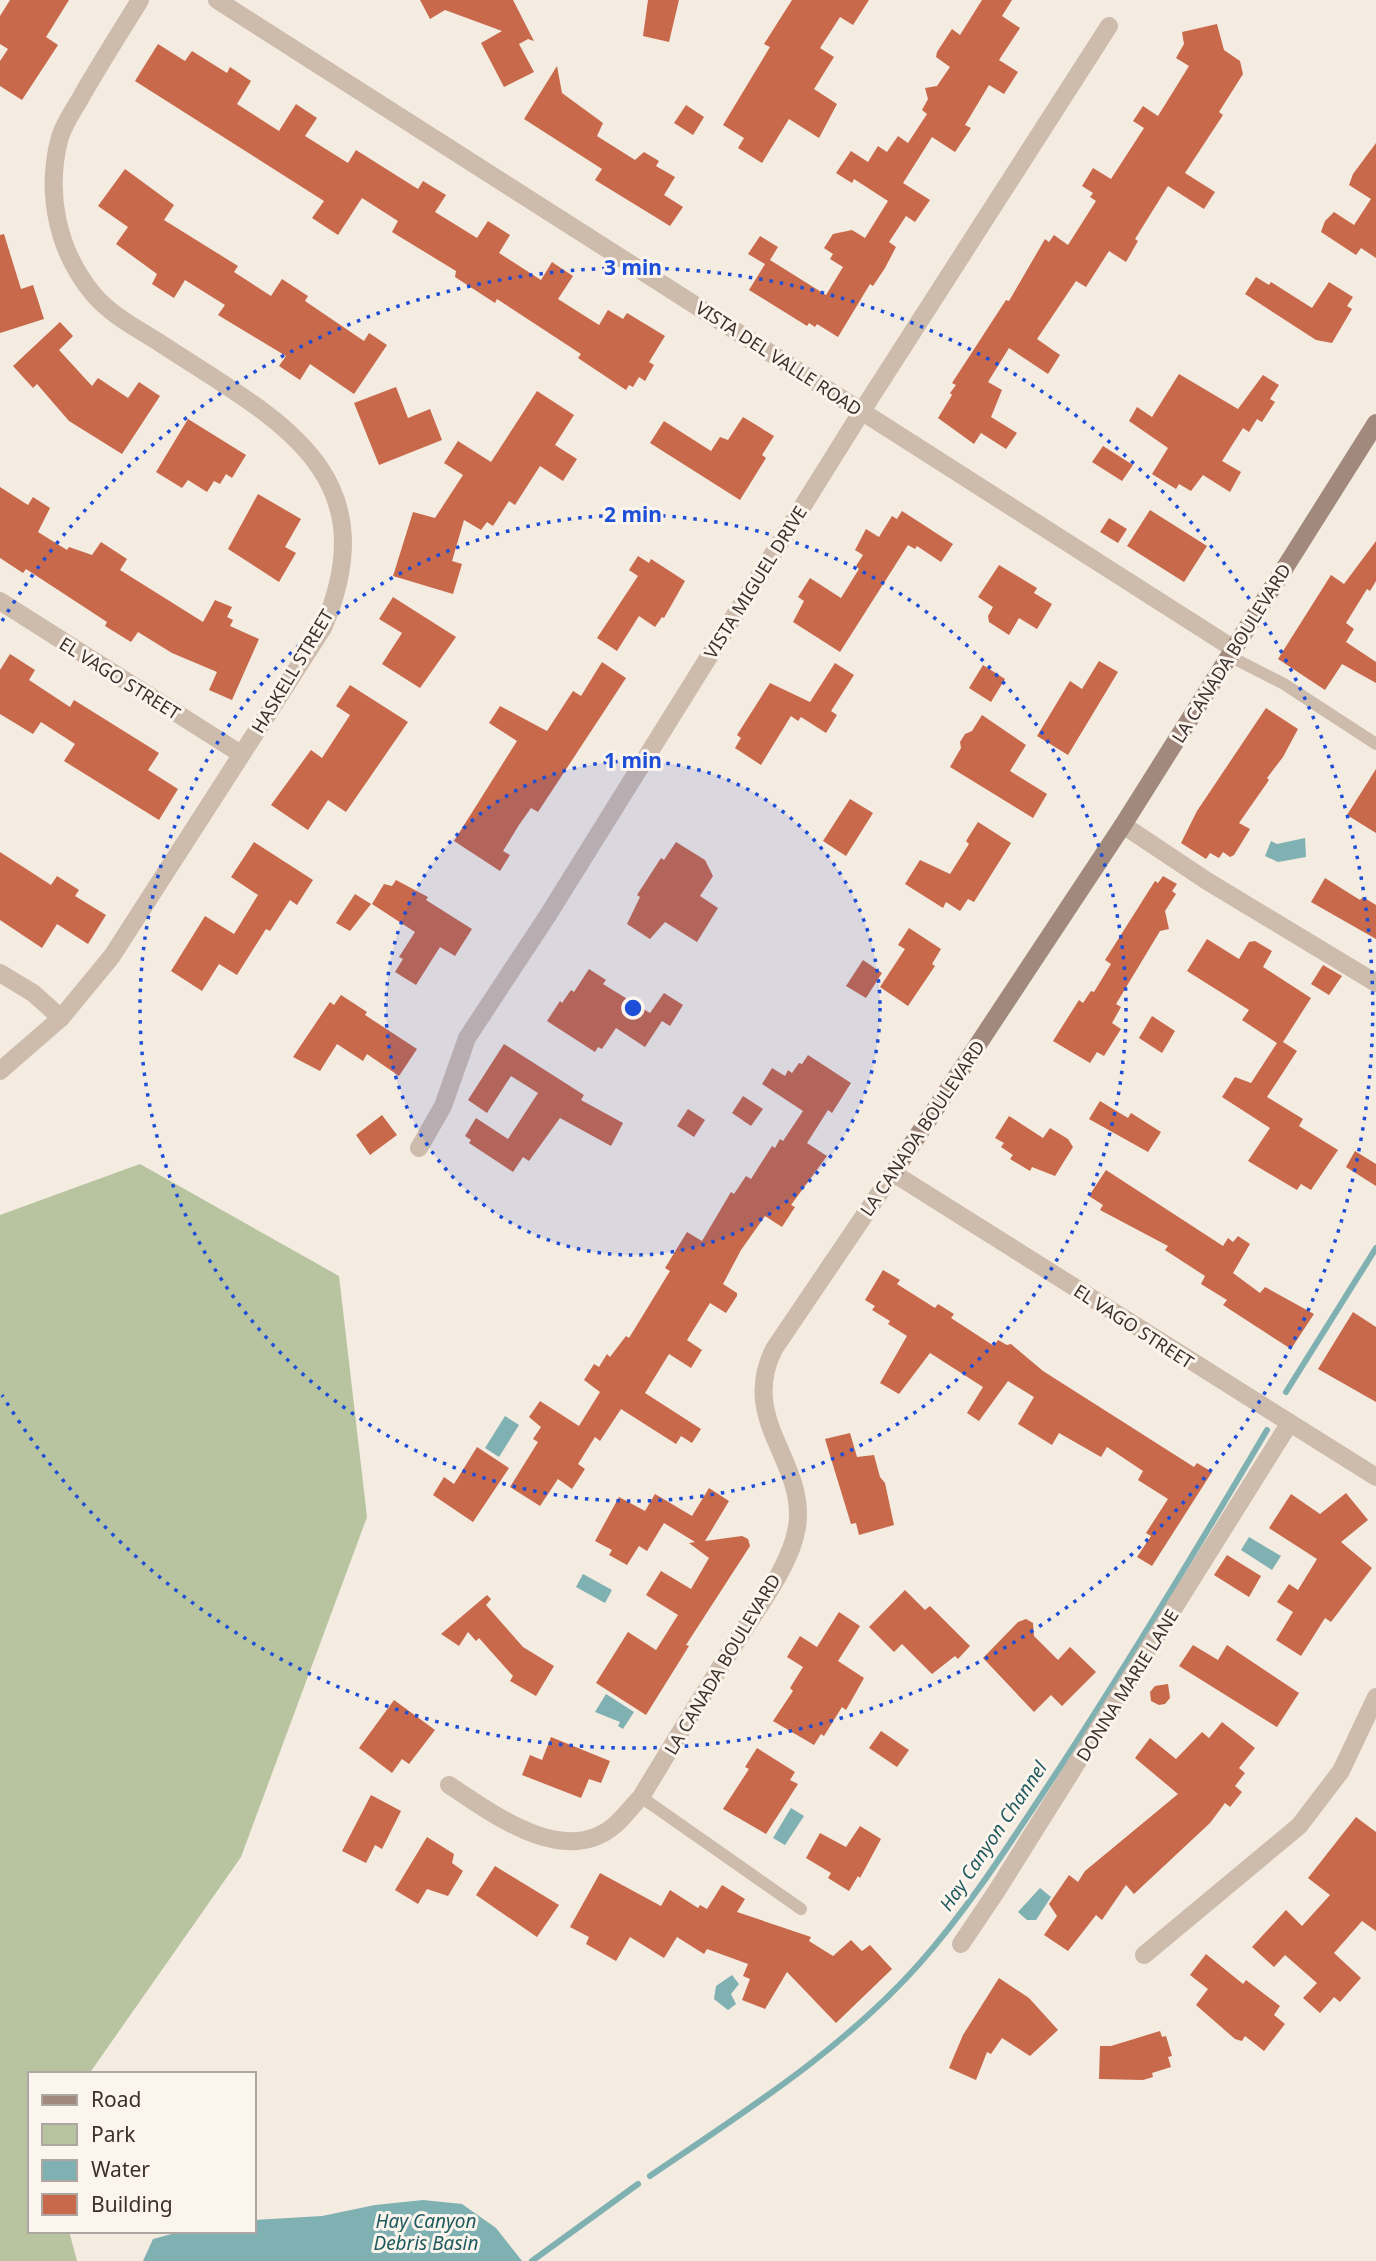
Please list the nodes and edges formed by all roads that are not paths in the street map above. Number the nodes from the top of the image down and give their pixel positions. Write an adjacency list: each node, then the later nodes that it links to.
1 (140, 0): 9 (street, HASKELL STREET)
2 (218, 0): 4 (street, VISTA DEL VALLE ROAD)
3 (1109, 26): 4 (street, VISTA MIGUEL DRIVE)
4 (862, 411): 7 (street, VISTA DEL VALLE ROAD); 15 (street, VISTA MIGUEL DRIVE)
5 (1376, 423): 7 (street, LA CANADA BOULEVARD)
6 (0, 601): 9 (street, EL VAGO STREET)
7 (1231, 652): 8 (lane); 10 (street, LA CANADA BOULEVARD)
8 (1376, 744)
9 (241, 754): 13 (street, HASKELL STREET)
10 (1123, 825): 12 (street); 16 (street, LA CANADA BOULEVARD)
11 (0, 973): 13 (street)
12 (1376, 983)
13 (61, 1018): 14 (street, HASKELL STREET)
14 (0, 1071)
15 (419, 1148)
16 (893, 1173): 17 (street, EL VAGO STREET); 21 (street, LA CANADA BOULEVARD)
17 (1289, 1424): 18 (street, EL VAGO STREET); 23 (street, DONNA MARIE LANE)
18 (1376, 1477)
19 (1376, 1697): 24 (street)
20 (449, 1785): 21 (street, LA CANADA BOULEVARD)
21 (641, 1797): 22 (lane)
22 (801, 1909)
23 (961, 1944)
24 (1144, 1955)

